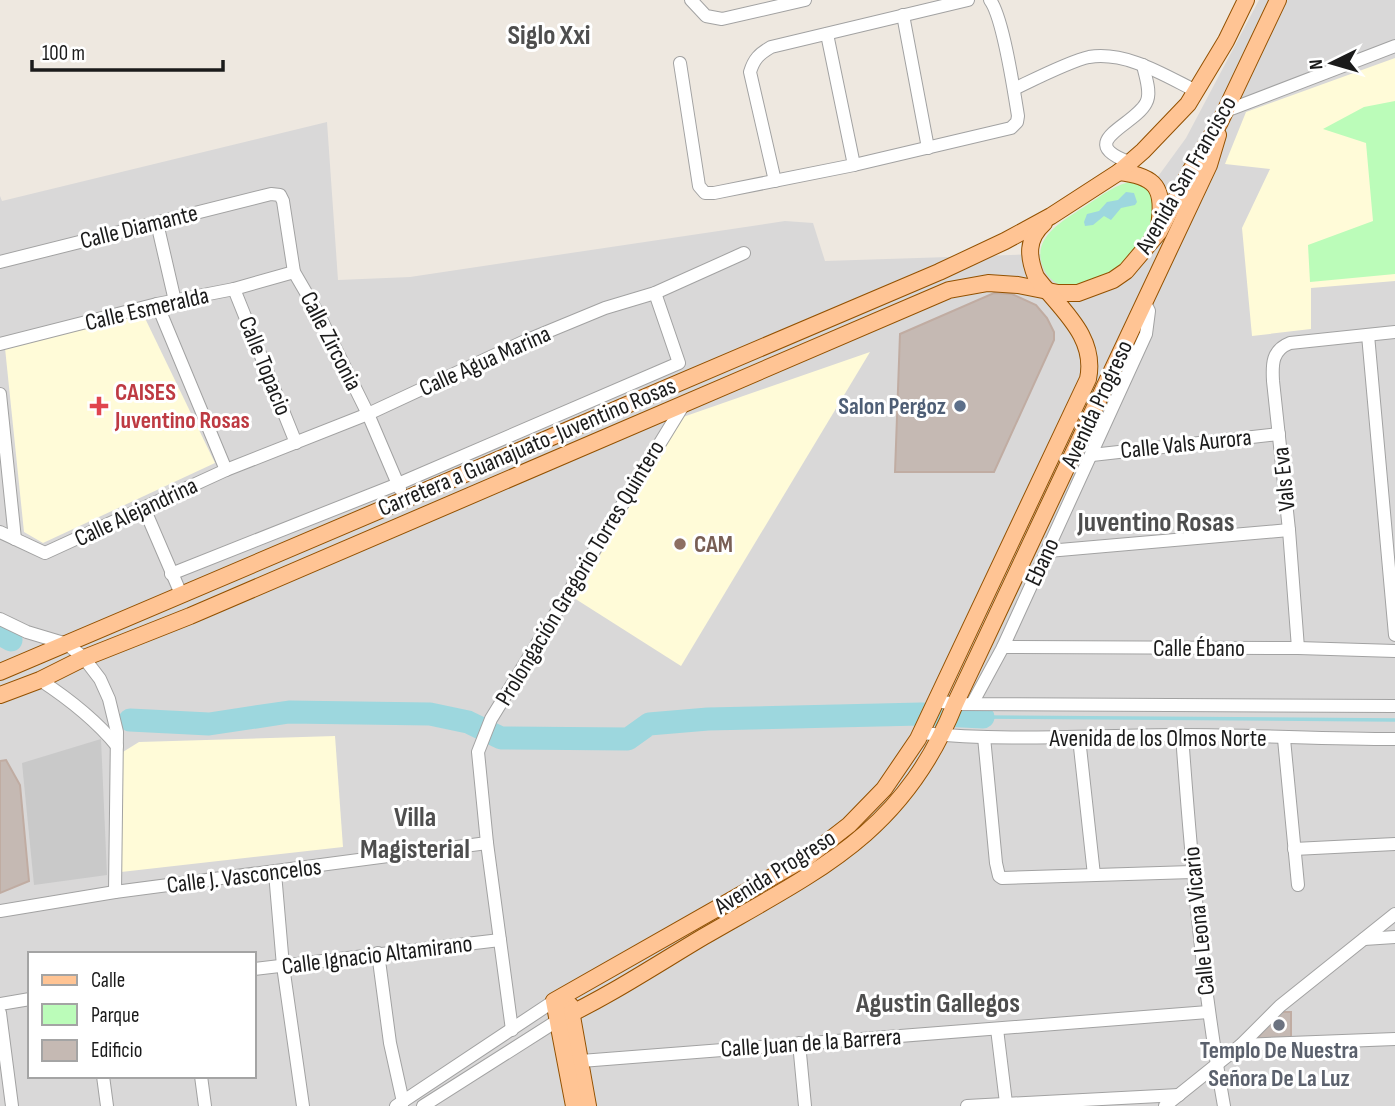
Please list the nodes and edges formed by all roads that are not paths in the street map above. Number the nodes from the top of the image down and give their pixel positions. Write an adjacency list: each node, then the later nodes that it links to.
1 (691, 0): 2 (street)
2 (805, 0)
3 (968, 0): 7 (street)
4 (990, 0): 12 (street)
5 (1246, 0): 13 (main road, Avenida San Francisco)
6 (1278, 0): 14 (main road, Avenida San Francisco)
7 (903, 15): 8 (street); 15 (street)
8 (827, 33): 16 (street); 18 (street)
9 (1395, 46): 14 (street)
10 (680, 63): 18 (street)
11 (1143, 65): 12 (street); 13 (street); 17 (street)
12 (1014, 89): 15 (street)
13 (1196, 91): 17 (main road, Avenida San Francisco)
14 (1223, 116): 22 (main road, Avenida San Francisco); 26 (main road, Avenida Progreso)
15 (928, 148): 16 (street)
16 (855, 165): 18 (street)
17 (1124, 167): 20 (main road, Avenida San Francisco); 22 (main road)
18 (775, 181)
19 (278, 195): 21 (street, Calle Diamante); 25 (street, Calle Zirconia)
20 (1051, 216): 28 (main road); 46 (main road, Carretera a Guanajuato-Juventino Rosas)
21 (157, 223): 24 (street, Calle Diamante); 30 (street)
22 (1158, 232): 26 (main road); 28 (main road, Avenida San Francisco)
23 (744, 253): 29 (street, Calle Agua Marina)
24 (0, 262)
25 (295, 272): 27 (street, Calle Esmeralda); 38 (street, Calle Zirconia)
26 (1152, 288): 31 (main road, Avenida Progreso)
27 (234, 289): 30 (street, Calle Esmeralda); 40 (street, Calle Topacio)
28 (1048, 292): 37 (main road, Carretera a Guanajuato-Juventino Rosas); 41 (main road, Avenida Progreso)
29 (655, 293): 38 (street, Calle Agua Marina); 45 (street)
30 (174, 301): 32 (street, Calle Esmeralda)
31 (1145, 303): 42 (main road, Avenida Progreso); 43 (street, Ebano)
32 (157, 304): 35 (street, Calle Esmeralda); 44 (street)
33 (1395, 332): 34 (street, Vals Eva)
34 (1368, 335): 39 (street, Vals Eva); 55 (street)
35 (0, 344)
36 (0, 394): 50 (street)
37 (685, 402): 60 (main road, Carretera a Guanajuato-Juventino Rosas); 76 (street, Prolongación Gregorio Torres Quintero)
38 (368, 414): 40 (street, Calle Agua Marina); 45 (street, Calle Zirconia)
39 (1279, 433): 43 (street, Calle Vals Aurora); 48 (street, Vals Eva)
40 (296, 443): 44 (street, Calle Agua Marina)
41 (1056, 446): 42 (main road); 64 (main road, Avenida Progreso)
42 (1073, 454): 67 (main road, Avenida Progreso)
43 (1092, 454): 51 (street, Ebano)
44 (226, 470): 47 (street, Calle Alejandrina)
45 (398, 484): 46 (street, Calle Zirconia); 52 (street)
46 (406, 500): 53 (main road, Carretera a Guanajuato-Juventino Rosas)
47 (144, 508): 50 (street, Calle Alejandrina); 52 (street)
48 (1289, 530): 51 (street); 58 (street, Vals Eva)
49 (0, 531): 50 (street)
50 (15, 539)
51 (1048, 551): 57 (street, Ebano)
52 (171, 573): 53 (street)
53 (181, 594): 56 (main road, Carretera a Guanajuato-Juventino Rosas)
54 (0, 619): 56 (street)
55 (1395, 635)
56 (67, 644): 60 (street); 61 (main road, Carretera a Guanajuato-Juventino Rosas)
57 (1003, 647): 58 (street, Calle Ébano); 65 (street, Ebano)
58 (1298, 648): 59 (street, Calle Ébano)
59 (1395, 651)
60 (83, 658): 62 (main road, Carretera a Guanajuato-Juventino Rosas); 75 (street)
61 (0, 672)
62 (40, 680): 63 (main road, Carretera a Guanajuato-Juventino Rosas); 75 (street)
63 (0, 695)
64 (936, 704): 67 (street, Avenida de los Olmos Norte); 68 (main road, Avenida Progreso)
65 (972, 704): 66 (street, Avenida de los Olmos Norte); 67 (street, Avenida de los Olmos Norte)
66 (1395, 706)
67 (954, 707): 69 (main road, Avenida Progreso)
68 (923, 731): 69 (street, Avenida de los Olmos Norte); 92 (main road, Avenida Progreso)
69 (944, 733): 71 (street, Avenida de los Olmos Norte); 97 (main road, Avenida Progreso)
70 (1182, 735): 72 (street, Avenida de los Olmos Norte); 73 (street, Avenida de los Olmos Norte); 79 (street, Calle Leona Vicario)
71 (984, 737): 72 (street, Avenida de los Olmos Norte); 81 (street)
72 (1079, 738): 81 (street)
73 (1284, 739): 74 (street, Avenida de los Olmos Norte); 78 (street)
74 (1395, 739)
75 (117, 746): 83 (street)
76 (487, 843): 80 (street, Calle J. Vasconcelos); 88 (street)
77 (1395, 844): 78 (street)
78 (1294, 849): 82 (street)
79 (1192, 872): 81 (street); 95 (street, Calle Leona Vicario)
80 (275, 873): 83 (street, Calle J. Vasconcelos); 90 (street)
81 (1094, 875)
82 (1298, 885)
83 (115, 892): 84 (street, Calle J. Vasconcelos)
84 (0, 911)
85 (1395, 914): 87 (street)
86 (1395, 937): 87 (street)
87 (1363, 939): 102 (street)
88 (499, 940): 89 (street, Calle Ignacio Altamirano); 99 (street)
89 (378, 953): 90 (street, Calle Ignacio Altamirano); 109 (street)
90 (283, 966): 91 (street, Calle Ignacio Altamirano); 113 (street)
91 (256, 970)
92 (561, 997): 97 (main road); 99 (street, Avenida Progreso)
93 (28, 999): 94 (street)
94 (0, 1004)
95 (1208, 1012): 98 (street, Calle Juan de la Barrera); 104 (street, Calle Leona Vicario)
96 (0, 1013): 110 (street)
97 (566, 1017): 103 (main road); 114 (street, Avenida Progreso); 115 (main road)
98 (997, 1029): 101 (street, Calle Juan de la Barrera); 108 (street)
99 (512, 1030): 109 (street, Avenida Progreso)
100 (1395, 1039): 102 (street)
101 (799, 1043): 103 (street, Calle Juan de la Barrera); 117 (street)
102 (1241, 1045): 104 (street)
103 (581, 1061): 116 (main road)
104 (1216, 1064): 107 (street); 120 (street, Calle Leona Vicario)
105 (103, 1078): 111 (street)
106 (201, 1078): 112 (street)
107 (1179, 1095): 108 (street); 119 (street)
108 (1006, 1103): 118 (street)
109 (399, 1104)
110 (12, 1106)
111 (107, 1106)
112 (205, 1106)
113 (303, 1106)
114 (423, 1106)
115 (574, 1106)
116 (588, 1106)
117 (805, 1106)
118 (967, 1106)
119 (1165, 1106)
120 (1224, 1106)

